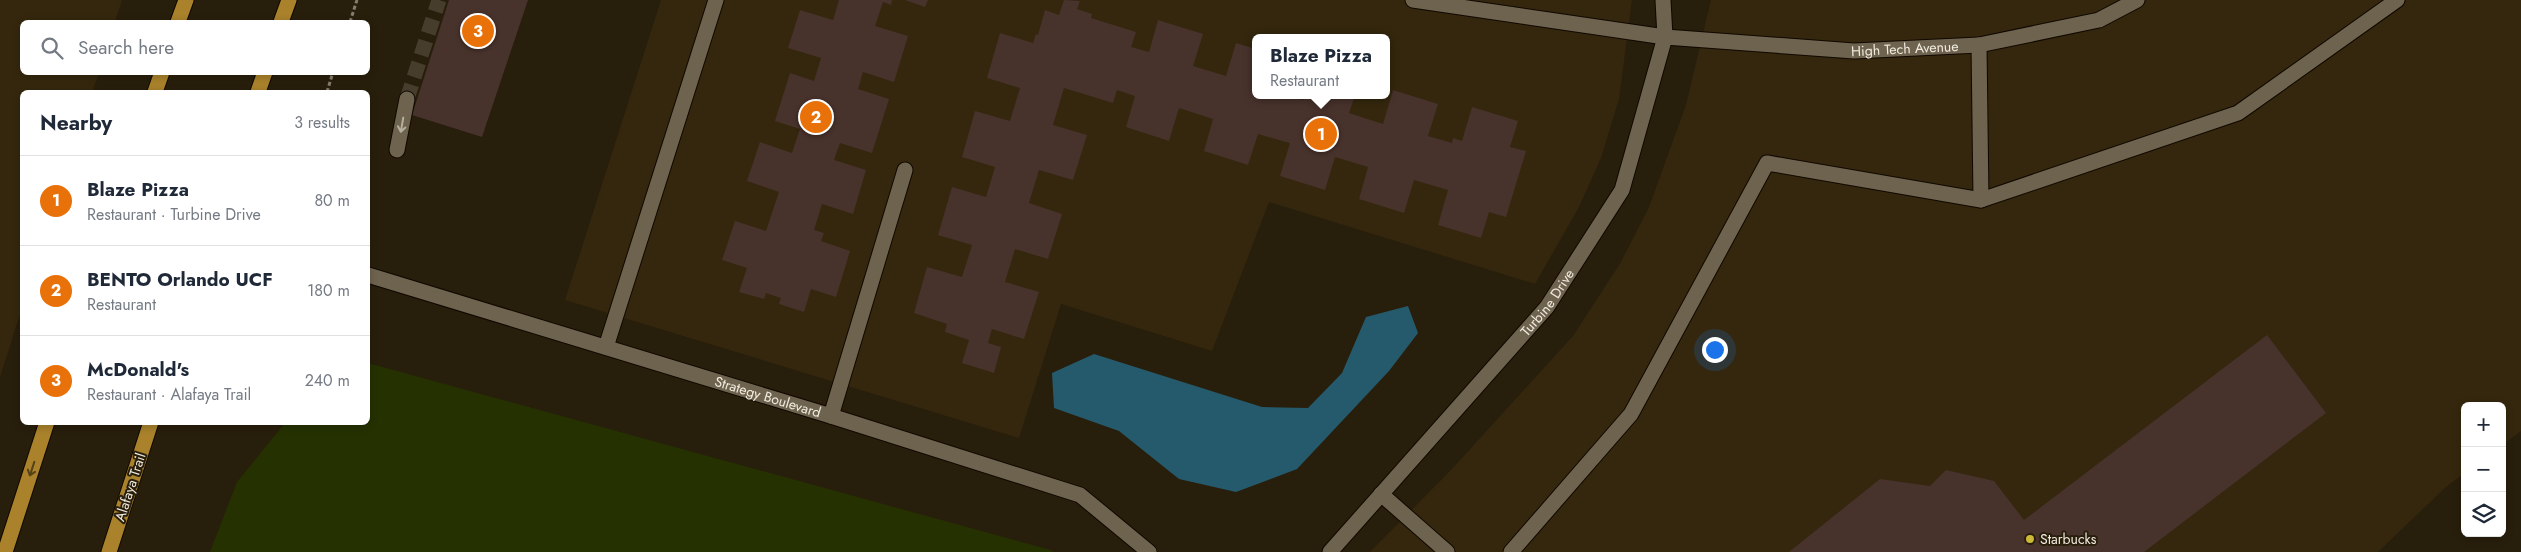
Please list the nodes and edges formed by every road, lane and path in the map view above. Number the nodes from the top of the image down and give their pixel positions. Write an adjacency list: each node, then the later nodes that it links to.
1 (186, 0): 9 (main road)
2 (289, 0): 10 (main road)
3 (357, 0): 11 (path)
4 (716, 0): 25 (street)
5 (1413, 0): 12 (street, High Tech Avenue)
6 (1663, 0): 12 (street, Turbine Drive)
7 (2137, 0): 13 (street, High Tech Avenue)
8 (2397, 0): 23 (street)
9 (179, 20)
10 (282, 20)
11 (351, 20)
12 (1665, 36): 13 (street, High Tech Avenue); 29 (street, Turbine Drive)
13 (1979, 45): 23 (street)
14 (161, 75): 17 (main road)
15 (264, 75): 18 (main road)
16 (332, 75): 19 (path)
17 (156, 90)
18 (259, 90)
19 (328, 90)
20 (406, 99): 21 (street, one-way to 21)
21 (398, 150)
22 (905, 170): 26 (street)
23 (1982, 200): 35 (street)
24 (370, 276): 25 (street, Strategy Boulevard)
25 (606, 347): 26 (street, Strategy Boulevard)
26 (830, 416): 32 (street, Strategy Boulevard)
27 (46, 425): 30 (main road, one-way to 30)
28 (150, 425): 31 (main road, Alafaya Trail)
29 (1381, 494): 33 (street, Turbine Drive); 34 (street)
30 (6, 552)
31 (109, 552)
32 (1149, 552)
33 (1330, 552)
34 (1447, 552)
35 (1511, 552)

